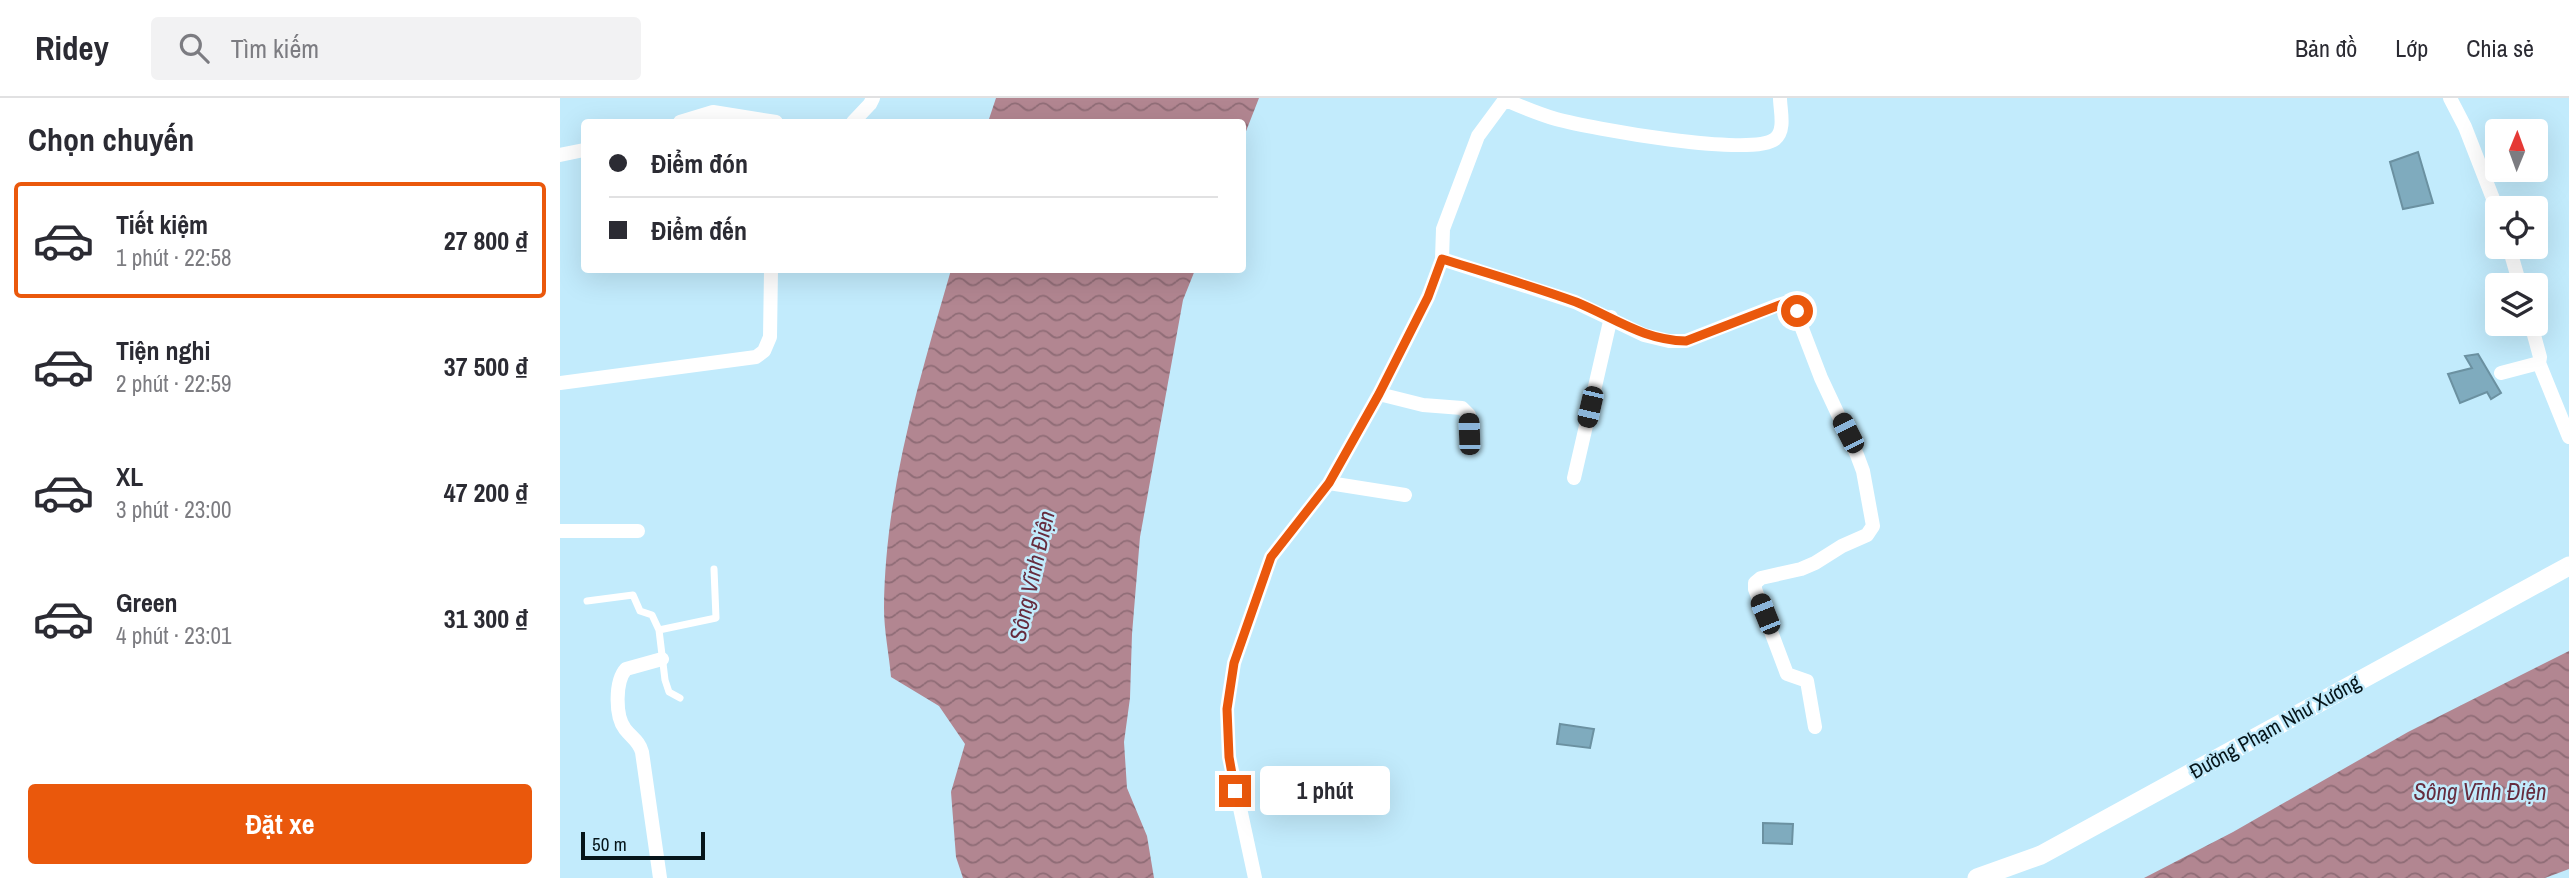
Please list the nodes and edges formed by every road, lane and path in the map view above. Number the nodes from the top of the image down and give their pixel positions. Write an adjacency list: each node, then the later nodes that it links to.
1 (873, 98): 7 (street)
2 (1780, 98): 4 (street)
3 (2450, 98): 10 (street)
4 (1506, 99): 11 (street)
5 (690, 119): 6 (street)
6 (757, 119)
7 (856, 119)
8 (581, 151): 9 (street)
9 (560, 155)
10 (2492, 196)
11 (1442, 259): 13 (street); 18 (street)
12 (771, 273): 17 (street)
13 (1611, 317): 21 (street); 32 (street)
14 (2534, 336): 15 (street)
15 (2539, 363): 16 (street); 20 (street)
16 (2501, 373)
17 (560, 383)
18 (1379, 394): 19 (street); 22 (street)
19 (1469, 434)
20 (2569, 437)
21 (1574, 478)
22 (1329, 483): 23 (street); 34 (street)
23 (1405, 495)
24 (560, 531): 25 (street)
25 (638, 531)
26 (2569, 566): 35 (main road, Đường Phạm Như Xương)
27 (714, 569): 29 (lane)
28 (587, 601): 29 (lane)
29 (659, 631): 30 (lane)
30 (662, 659): 31 (lane); 33 (street)
31 (680, 698)
32 (1815, 727)
33 (660, 878)
34 (1255, 878)
35 (1977, 878)

